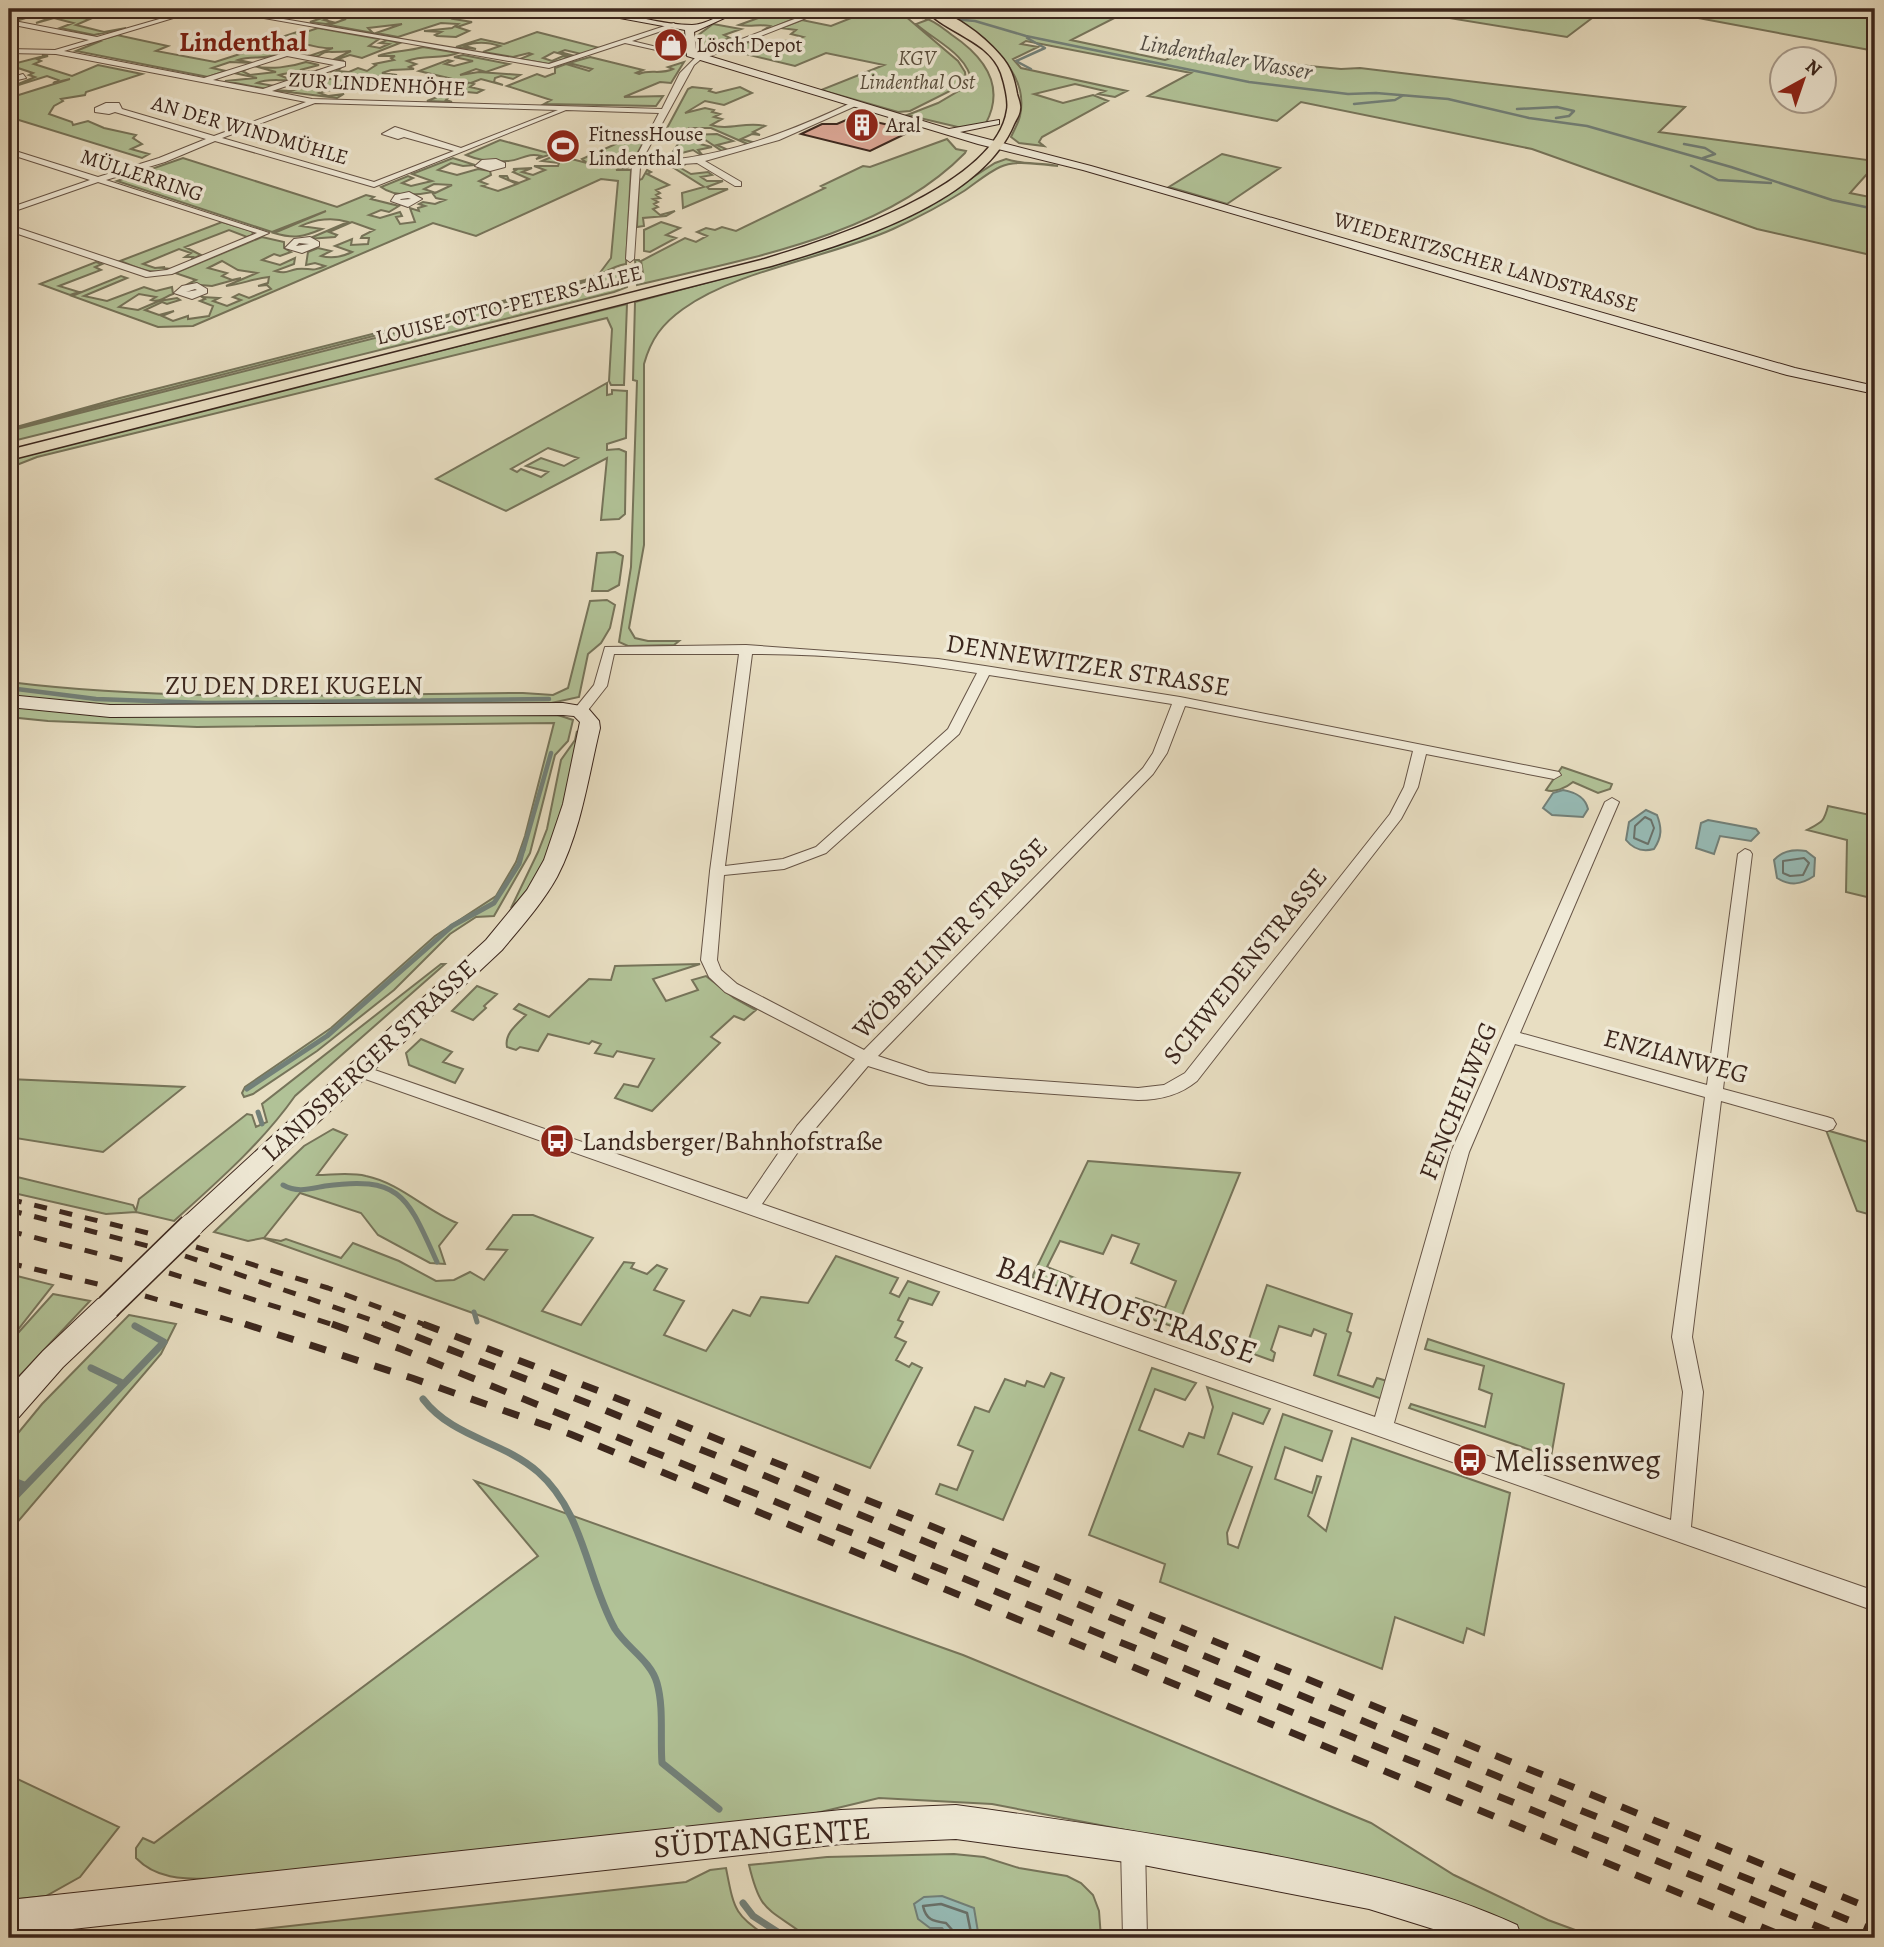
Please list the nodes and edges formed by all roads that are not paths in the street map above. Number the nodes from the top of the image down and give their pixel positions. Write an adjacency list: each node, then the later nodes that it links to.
1 (200, 9): 11 (street)
2 (215, 9): 12 (street)
3 (576, 9): 9 (street)
4 (740, 9): 10 (street)
5 (826, 9): 16 (street)
6 (918, 9): 7 (main road)
7 (936, 16): 25 (main road); 30 (main road)
8 (9, 22): 11 (street)
9 (674, 25): 10 (street); 12 (street)
10 (693, 28): 16 (street)
11 (96, 39): 14 (street)
12 (627, 42): 15 (street)
13 (9, 51): 14 (street, ZUR LINDENHÖHE)
14 (56, 52): 19 (street, ZUR LINDENHÖHE)
15 (683, 54)
16 (701, 58): 22 (street, WIEDERITZSCHER LANDSTRASSE); 26 (street)
17 (9, 74): 18 (street)
18 (9, 80)
19 (202, 81): 20 (street, ZUR LINDENHÖHE); 20 (street)
20 (260, 92): 21 (street, ZUR LINDENHÖHE)
21 (312, 102): 23 (street, ZUR LINDENHÖHE); 29 (street)
22 (860, 106): 27 (street, WIEDERITZSCHER LANDSTRASSE); 30 (street, WIEDERITZSCHER LANDSTRASSE); 35 (street)
23 (568, 109): 26 (street, ZUR LINDENHÖHE); 31 (street, AN DER WINDMÜHLE)
24 (116, 110): 29 (street, AN DER WINDMÜHLE)
25 (996, 110): 27 (street); 30 (main road)
26 (664, 111): 38 (street)
27 (954, 129): 30 (street, WIEDERITZSCHER LANDSTRASSE)
28 (405, 135): 31 (street)
29 (215, 138): 40 (street); 42 (street, AN DER WINDMÜHLE)
30 (991, 142): 34 (street, WIEDERITZSCHER LANDSTRASSE); 37 (main road, LOUISE-OTTO-PETERS-ALLEE); 39 (street, WIEDERITZSCHER LANDSTRASSE); 49 (main road, LOUISE-OTTO-PETERS-ALLEE)
31 (462, 151): 33 (street, AN DER WINDMÜHLE)
32 (9, 152): 40 (street, MÜLLERRING)
33 (453, 155): 36 (street); 42 (street, AN DER WINDMÜHLE)
34 (1036, 156): 37 (street); 39 (street, WIEDERITZSCHER LANDSTRASSE)
35 (698, 160): 38 (street); 41 (street)
36 (482, 163)
37 (978, 163): 49 (main road, LOUISE-OTTO-PETERS-ALLEE)
38 (636, 165): 46 (street)
39 (1087, 169): 50 (street, WIEDERITZSCHER LANDSTRASSE)
40 (99, 180): 44 (street); 47 (street, MÜLLERRING)
41 (738, 184)
42 (374, 185): 43 (street, AN DER WINDMÜHLE)
43 (398, 197)
44 (9, 211)
45 (9, 228): 47 (street)
46 (631, 259)
47 (157, 275): 48 (street)
48 (185, 288)
49 (631, 294): 51 (main road, LOUISE-OTTO-PETERS-ALLEE); 52 (main road, LOUISE-OTTO-PETERS-ALLEE)
50 (1875, 390)
51 (9, 445)
52 (9, 455)
53 (746, 649): 54 (street, DENNEWITZER STRASSE); 57 (street, DENNEWITZER STRASSE); 62 (street, SCHWEDENSTRASSE)
54 (985, 670): 56 (street, DENNEWITZER STRASSE); 62 (street)
55 (9, 701): 57 (street, ZU DEN DREI KUGELN)
56 (1180, 701): 58 (street, DENNEWITZER STRASSE); 64 (street, WÖBBELINER STRASSE)
57 (580, 711): 65 (street, LANDSBERGER STRASSE)
58 (1421, 747): 59 (street, DENNEWITZER STRASSE); 64 (street, SCHWEDENSTRASSE)
59 (1554, 775)
60 (1612, 802): 63 (street, FENCHELWEG)
61 (1745, 854): 66 (street)
62 (717, 871): 64 (street, SCHWEDENSTRASSE)
63 (1511, 1037): 66 (street, ENZIANWEG); 70 (street, FENCHELWEG)
64 (867, 1058): 68 (street, WÖBBELINER STRASSE)
65 (360, 1071): 68 (street, BAHNHOFSTRASSE); 69 (street, LANDSBERGER STRASSE, bridge)
66 (1714, 1093): 67 (street, ENZIANWEG); 71 (street)
67 (1827, 1125)
68 (750, 1208): 70 (street, BAHNHOFSTRASSE)
69 (9, 1408)
70 (1382, 1429): 71 (street, BAHNHOFSTRASSE)
71 (1680, 1534): 72 (street, BAHNHOFSTRASSE)
72 (1875, 1601)
73 (1133, 1846): 74 (street, SÜDTANGENTE); 75 (street); 76 (street, SÜDTANGENTE)
74 (9, 1917)
75 (1135, 1938)
76 (1504, 1938)

